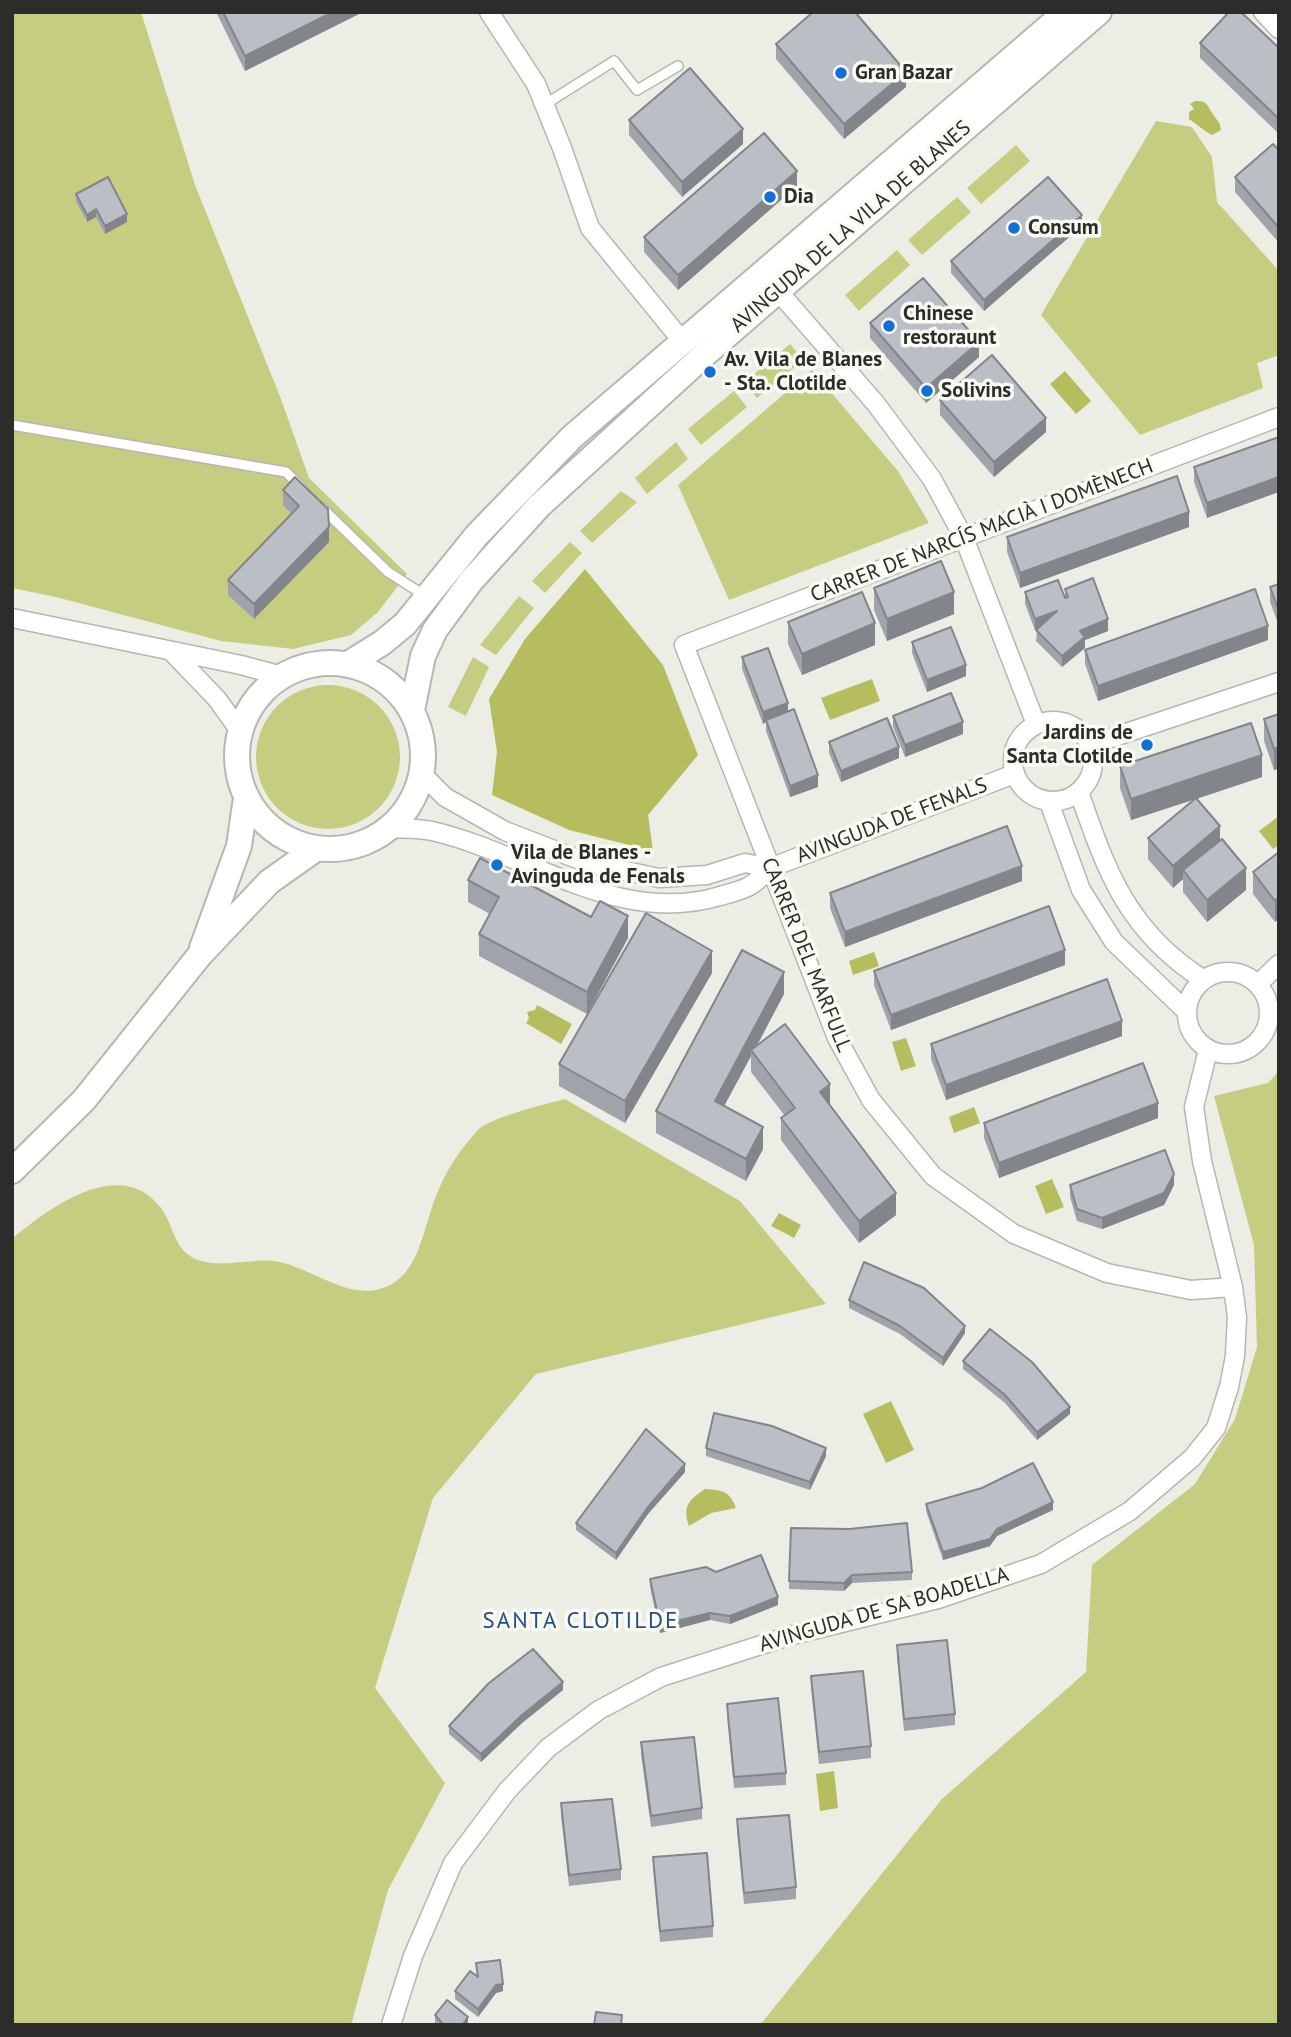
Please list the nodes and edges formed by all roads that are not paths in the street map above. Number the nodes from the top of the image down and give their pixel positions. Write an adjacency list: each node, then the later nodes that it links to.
1 (489, 12): 7 (street)
2 (1066, 12): 9 (main road)
3 (1263, 12): 5 (street)
4 (1099, 15): 8 (main road, AVINGUDA DE LA VILA DE BLANES)
5 (1279, 29)
6 (678, 66): 7 (lane)
7 (544, 105): 9 (street)
8 (778, 291): 14 (street); 22 (main road, AVINGUDA DE LA VILA DE BLANES)
9 (683, 342): 15 (main road)
10 (1279, 417): 14 (street, CARRER DE NARCÍS MACIÀ I DOMÈNECH)
11 (12, 425): 12 (lane)
12 (305, 491)
13 (314, 501): 15 (lane)
14 (964, 538): 17 (street, CARRER DE NARCÍS MACIÀ I DOMÈNECH); 23 (street)
15 (427, 597): 19 (main road)
16 (12, 618): 18 (street)
17 (684, 645): 33 (street, CARRER DEL MARFULL)
18 (171, 651): 20 (street); 24 (street)
19 (348, 664): 20 (main road); 22 (main road)
20 (282, 676): 24 (main road)
21 (1279, 682): 25 (street)
22 (412, 710): 26 (main road)
23 (1036, 724): 25 (street); 27 (street)
24 (240, 731): 29 (main road)
25 (1090, 745): 28 (street)
26 (422, 774): 31 (main road); 33 (street, AVINGUDA DE FENALS)
27 (1014, 774): 30 (street); 33 (street, AVINGUDA DE FENALS)
28 (1080, 792): 30 (street); 36 (street)
29 (246, 798): 32 (main road); 34 (main road)
30 (1049, 802): 38 (street)
31 (389, 828): 32 (main road); 33 (street, AVINGUDA DE FENALS)
32 (317, 849): 34 (main road)
33 (770, 868): 42 (street, CARRER DEL MARFULL)
34 (199, 957): 41 (main road)
35 (1279, 964): 37 (street)
36 (1204, 980): 37 (street); 38 (street)
37 (1258, 984): 39 (street)
38 (1186, 1011): 40 (street)
39 (1274, 1016): 40 (street)
40 (1208, 1050): 42 (street, AVINGUDA DE SA BOADELLA)
41 (12, 1171)
42 (1233, 1287): 43 (street, AVINGUDA DE SA BOADELLA)
43 (391, 2025)

